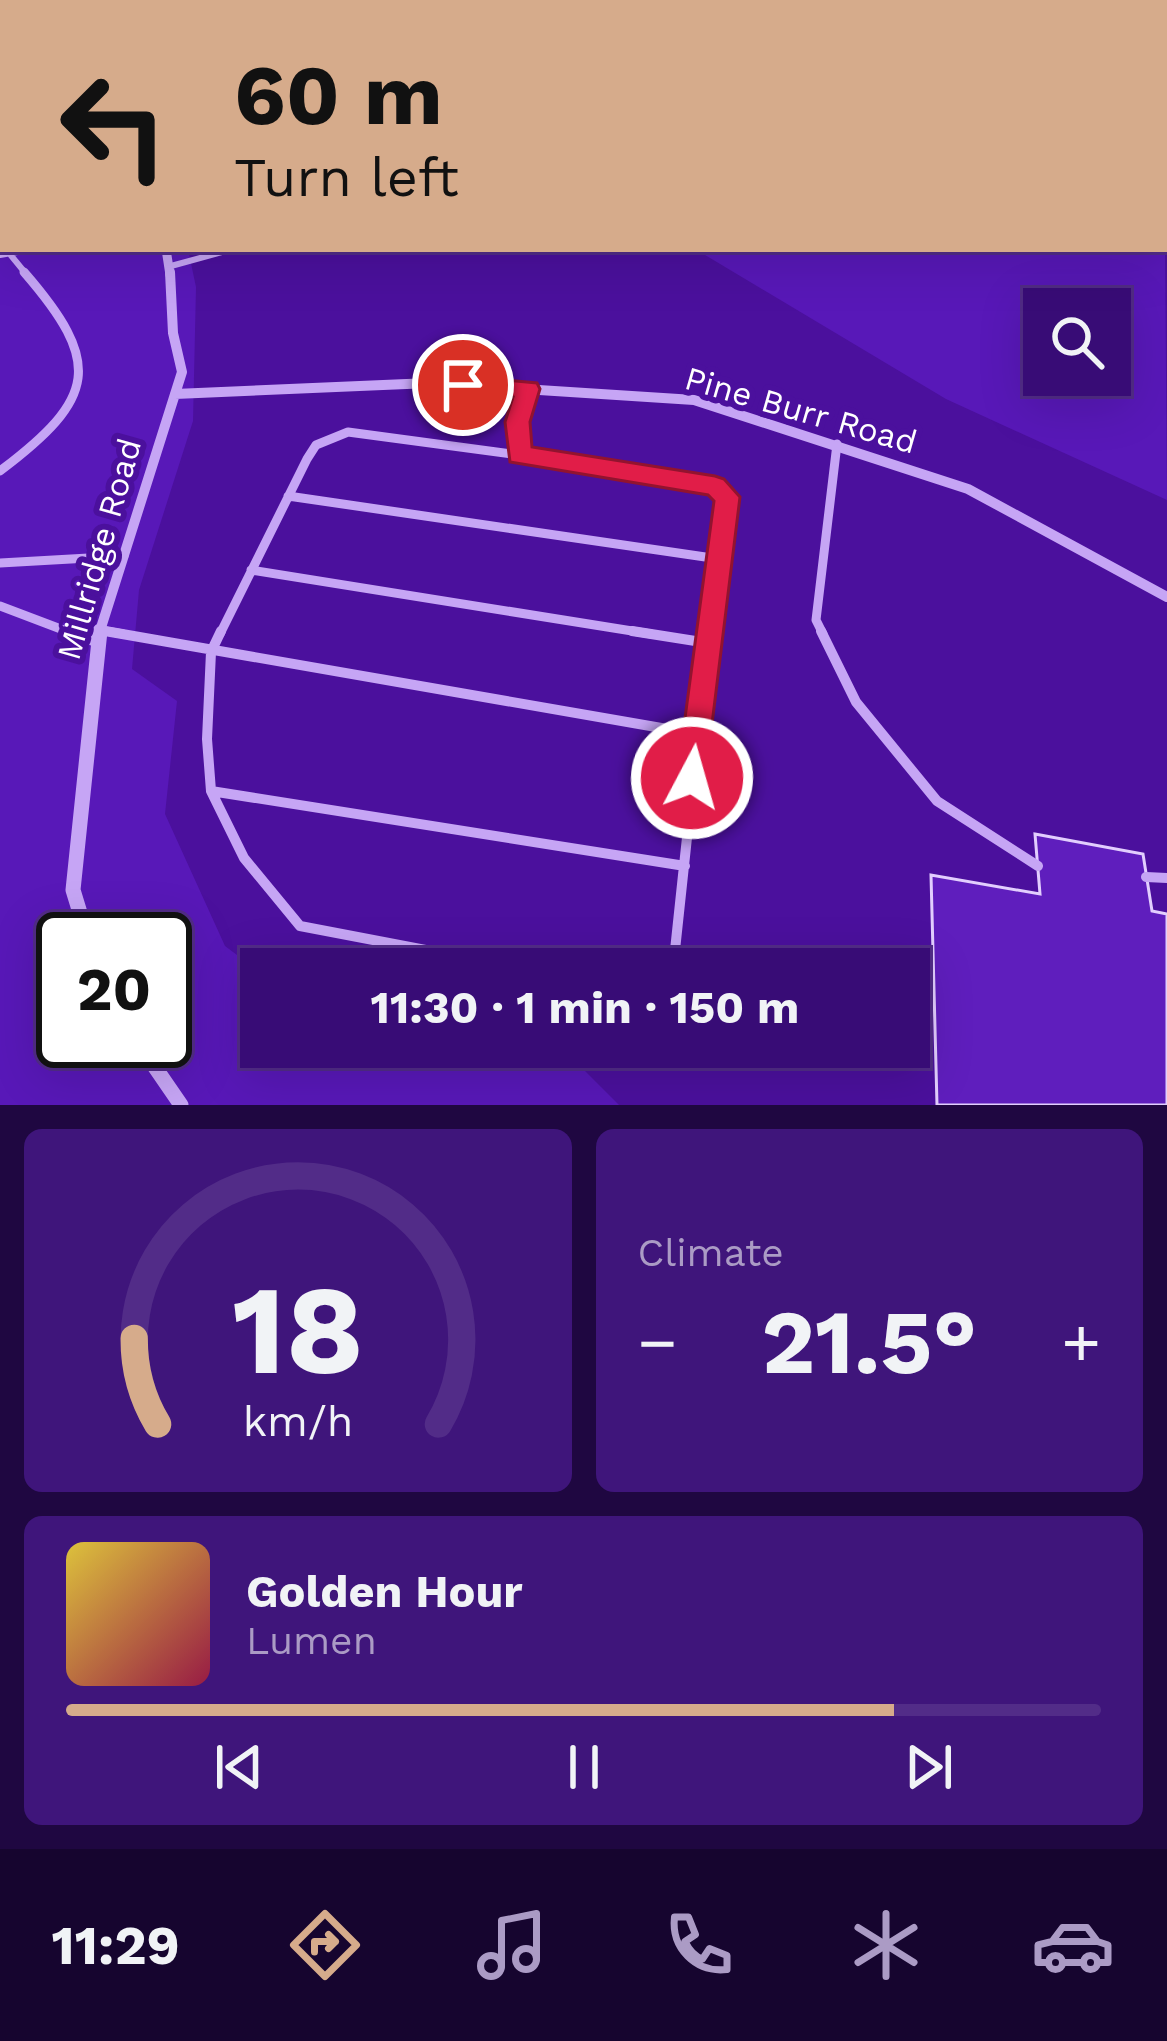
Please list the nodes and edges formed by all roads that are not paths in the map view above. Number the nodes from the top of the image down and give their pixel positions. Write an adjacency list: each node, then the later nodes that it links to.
1 (167, 252): 4 (street, Millridge Road)
2 (222, 252): 4 (lane)
3 (5, 254): 9 (lane)
4 (171, 266): 6 (street, Millridge Road)
5 (528, 389): 6 (street, Pine Burr Road); 7 (street, Pine Burr Road); 8 (lane)
6 (175, 394): 11 (street, Millridge Road)
7 (838, 444): 15 (street, Pine Burr Road); 23 (lane)
8 (519, 455): 10 (lane); 12 (lane)
9 (0, 471)
10 (288, 496): 12 (lane); 14 (lane)
11 (124, 556): 13 (lane); 17 (street, Millridge Road)
12 (719, 560): 18 (lane)
13 (0, 563)
14 (251, 570): 18 (lane); 19 (lane)
15 (1167, 597)
16 (0, 606): 17 (lane)
17 (98, 636): 19 (lane); 26 (street, Millridge Road)
18 (708, 643): 20 (lane)
19 (211, 652): 20 (lane); 21 (lane)
20 (697, 734): 22 (lane)
21 (211, 791): 22 (lane); 27 (lane)
22 (685, 866): 28 (lane)
23 (1037, 866)
24 (1147, 878): 25 (lane)
25 (1167, 878)
26 (80, 912)
27 (415, 948)
28 (676, 948)
29 (156, 1068): 30 (street)
30 (182, 1105)

